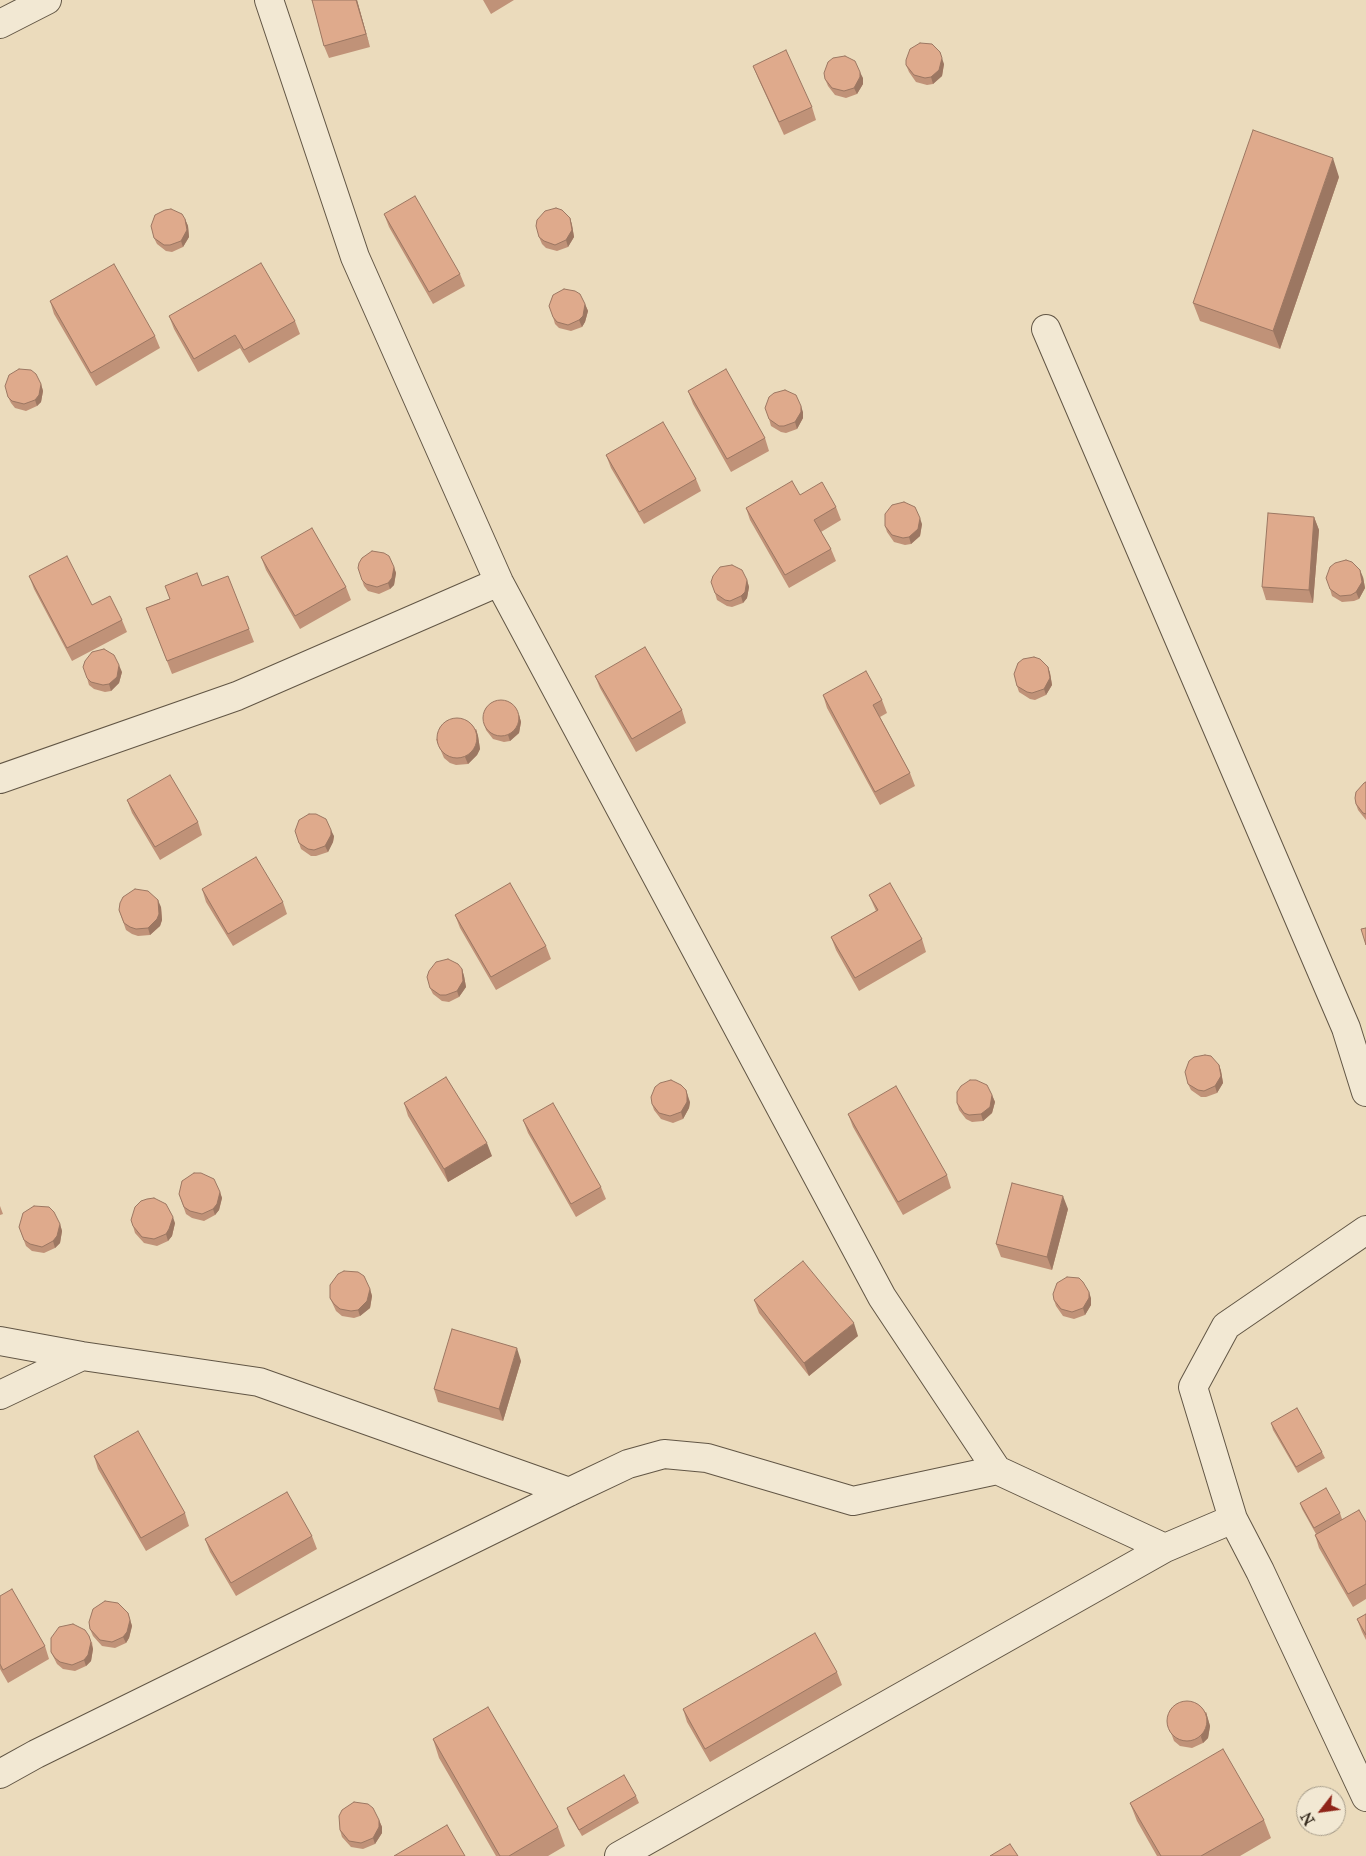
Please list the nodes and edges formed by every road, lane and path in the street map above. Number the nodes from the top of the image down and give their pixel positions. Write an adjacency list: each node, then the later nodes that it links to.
1 (46, 0): 3 (street)
2 (269, 0): 5 (street)
3 (0, 24)
4 (1046, 329): 7 (street)
5 (499, 582): 6 (street); 12 (street)
6 (0, 779)
7 (1366, 1092)
8 (1366, 1230): 14 (street)
9 (0, 1341): 10 (street)
10 (82, 1356): 11 (street); 13 (street)
11 (0, 1395)
12 (997, 1470): 13 (street); 15 (street)
13 (569, 1492): 16 (street)
14 (1233, 1519): 15 (street); 17 (street)
15 (1165, 1548): 18 (street)
16 (0, 1774)
17 (1366, 1797)
18 (619, 1856)

